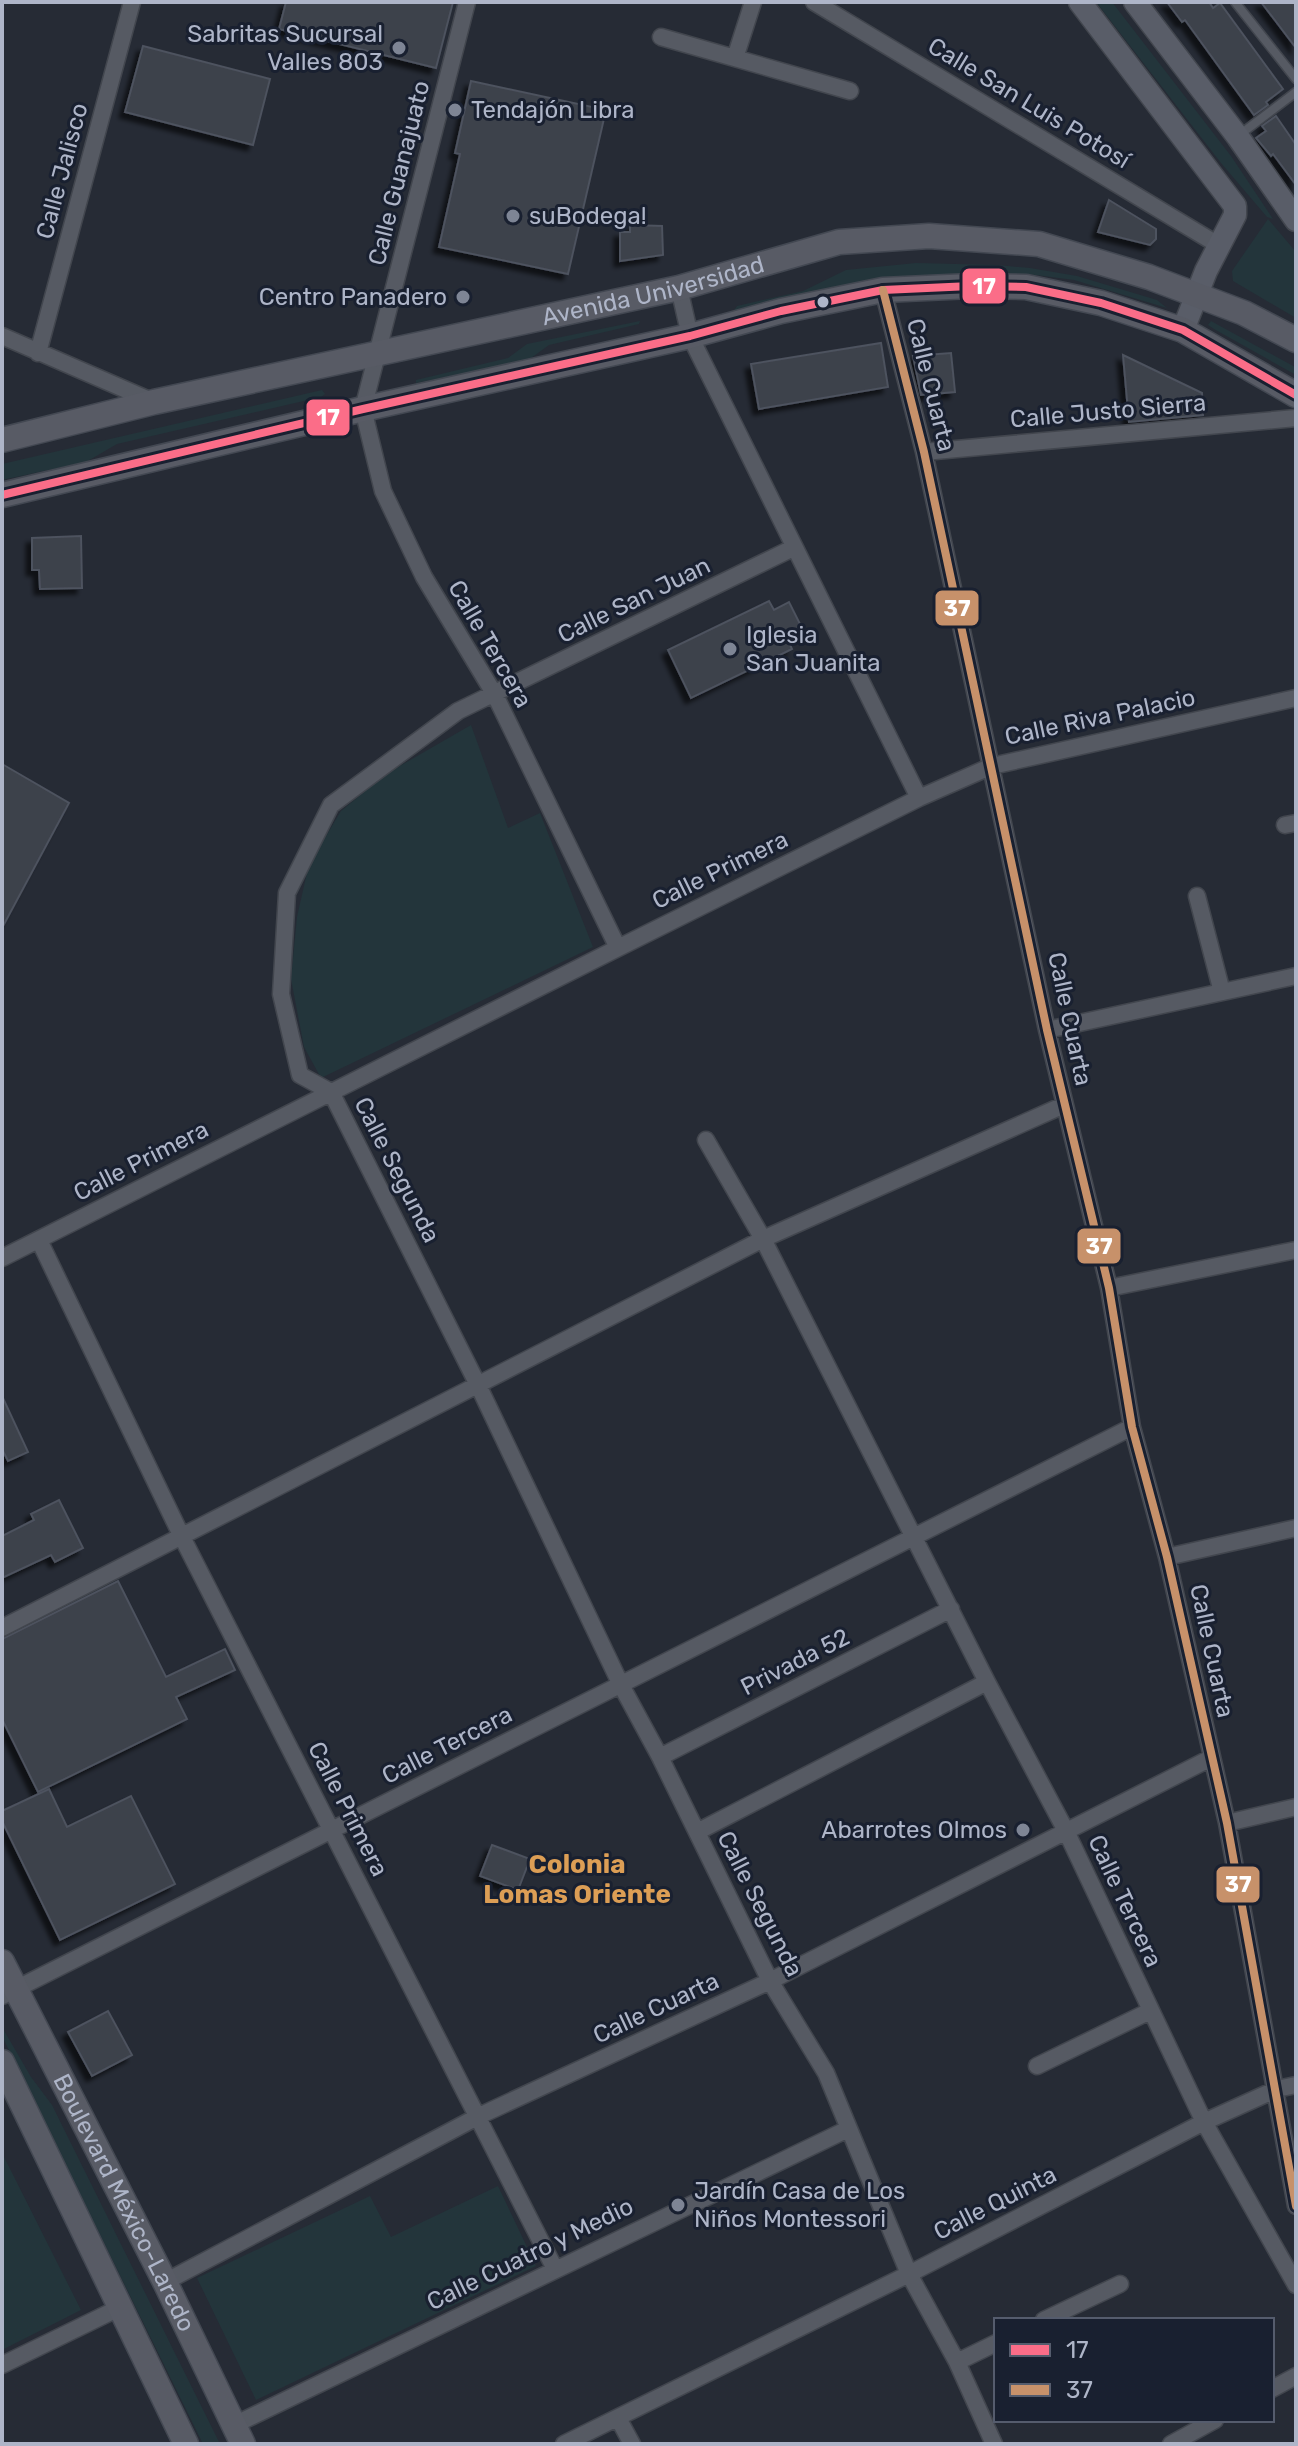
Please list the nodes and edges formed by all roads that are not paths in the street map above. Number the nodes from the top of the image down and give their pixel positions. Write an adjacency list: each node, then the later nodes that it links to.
1 (132, 2): 23 (street, Calle Jalisco)
2 (467, 2): 24 (street, Calle Guanajuato)
3 (753, 2): 9 (street)
4 (814, 2): 15 (street, Calle San Luis Potosí)
5 (1080, 2): 15 (main road)
6 (1135, 2): 13 (main road)
7 (1235, 2): 10 (lane)
8 (661, 37): 9 (street)
9 (735, 58): 11 (street)
10 (1296, 79)
11 (850, 91)
12 (1296, 92): 13 (lane)
13 (1238, 137): 14 (main road)
14 (1296, 220)
15 (1220, 246): 18 (main road)
16 (679, 288): 18 (main road, Avenida Universidad); 21 (street); 24 (main road, Avenida Universidad)
17 (883, 290): 19 (main road, Avenida Universidad); 21 (main road, Avenida Universidad); 30 (street, Calle Cuarta)
18 (1198, 297): 19 (main road); 22 (main road, Avenida Universidad)
19 (1183, 330): 25 (main road, Avenida Universidad)
20 (2, 336): 23 (street)
21 (690, 336): 27 (main road, Avenida Universidad); 32 (street)
22 (1296, 340)
23 (38, 353): 26 (street)
24 (378, 355): 26 (main road, Avenida Universidad); 27 (street, Calle Tercera)
25 (1296, 395)
26 (154, 402): 29 (main road, Avenida Universidad)
27 (363, 409): 31 (main road, Avenida Universidad); 33 (street, Calle Tercera)
28 (1296, 418): 30 (street, Calle Justo Sierra)
29 (2, 440)
30 (924, 452): 35 (street, Calle Cuarta)
31 (2, 495)
32 (793, 548): 33 (street, Calle San Juan); 36 (street)
33 (495, 695): 38 (street, Calle Tercera); 42 (street, Calle Segunda)
34 (1296, 698): 35 (street, Calle Riva Palacio)
35 (992, 766): 36 (street, Calle Riva Palacio); 41 (street, Calle Cuarta)
36 (919, 798): 38 (street, Calle Primera)
37 (1197, 896): 40 (street)
38 (618, 948): 42 (street, Calle Primera)
39 (1296, 976): 40 (street)
40 (1222, 992): 41 (street)
41 (1047, 1030): 43 (street, Calle Cuarta)
42 (331, 1092): 46 (street, Calle Primera); 50 (street, Calle Segunda)
43 (1064, 1105): 45 (street); 49 (street, Calle Cuarta)
44 (706, 1140): 45 (street, Calle Tercera)
45 (763, 1239): 50 (street); 54 (street, Calle Tercera)
46 (39, 1240): 48 (street, Calle Primera); 53 (street, Calle Primera)
47 (1296, 1250): 49 (street)
48 (2, 1258)
49 (1109, 1288): 51 (street, Calle Cuarta)
50 (479, 1387): 53 (street); 59 (street, Calle Segunda)
51 (1132, 1427): 54 (street, Calle Tercera); 55 (street, Calle Cuarta)
52 (1296, 1528): 55 (street)
53 (182, 1537): 57 (street); 64 (street, Calle Primera)
54 (913, 1537): 56 (street, Calle Tercera); 59 (street, Calle Tercera)
55 (1167, 1557): 61 (street, Calle Cuarta)
56 (951, 1609): 58 (street, Calle Tercera); 60 (street, Privada 52)
57 (2, 1628)
58 (987, 1682): 65 (street, Calle Tercera); 66 (street)
59 (621, 1685): 60 (street, Calle Segunda); 64 (street, Calle Tercera)
60 (660, 1757): 66 (street, Calle Segunda)
61 (1211, 1758): 63 (street, Calle Cuarta); 65 (street, Calle Cuarta)
62 (1296, 1807): 63 (street)
63 (1227, 1823): 74 (street, Calle Cuarta)
64 (332, 1830): 69 (street, Calle Tercera); 75 (street, Calle Primera)
65 (1066, 1831): 68 (street, Calle Cuarta); 70 (street, Calle Tercera)
66 (697, 1832): 68 (street, Calle Segunda)
67 (2, 1962): 69 (main road, Boulevard México-Laredo)
68 (770, 1981): 75 (street, Calle Cuarta); 77 (street, Calle Segunda)
69 (9, 1993): 81 (main road, Boulevard México-Laredo)
70 (1150, 2011): 72 (street); 76 (street, Calle Tercera)
71 (2, 2062): 84 (main road, Boulevard México-Laredo)
72 (1037, 2066)
73 (1296, 2085): 74 (street, Calle Quinta)
74 (1277, 2089): 76 (street, Calle Quinta); 78 (street, Calle Cuarta)
75 (479, 2116): 79 (street, Calle Primera); 81 (street, Calle Cuarta)
76 (1204, 2122): 80 (street, Calle Quinta); 83 (street, Calle Tercera)
77 (848, 2129): 79 (street, Calle Cuatro y Medio); 80 (street, Calle Segunda)
78 (1296, 2206)
79 (555, 2269): 93 (street, Calle Cuatro y Medio)
80 (909, 2274): 87 (street, Calle Segunda); 91 (street, Calle Quinta)
81 (165, 2282): 93 (main road, Boulevard México-Laredo)
82 (1120, 2284): 85 (street)
83 (1296, 2285)
84 (121, 2307): 88 (street); 94 (main road, Boulevard México-Laredo)
85 (1048, 2318)
86 (994, 2344): 87 (street)
87 (957, 2362): 97 (street, Calle Segunda)
88 (2, 2365)
89 (1296, 2376): 90 (street)
90 (1274, 2388)
91 (618, 2418): 95 (street, Calle Quinta); 96 (street)
92 (1211, 2422): 98 (street)
93 (238, 2434)
94 (186, 2444)
95 (564, 2444)
96 (632, 2444)
97 (994, 2444)
98 (1171, 2444)

